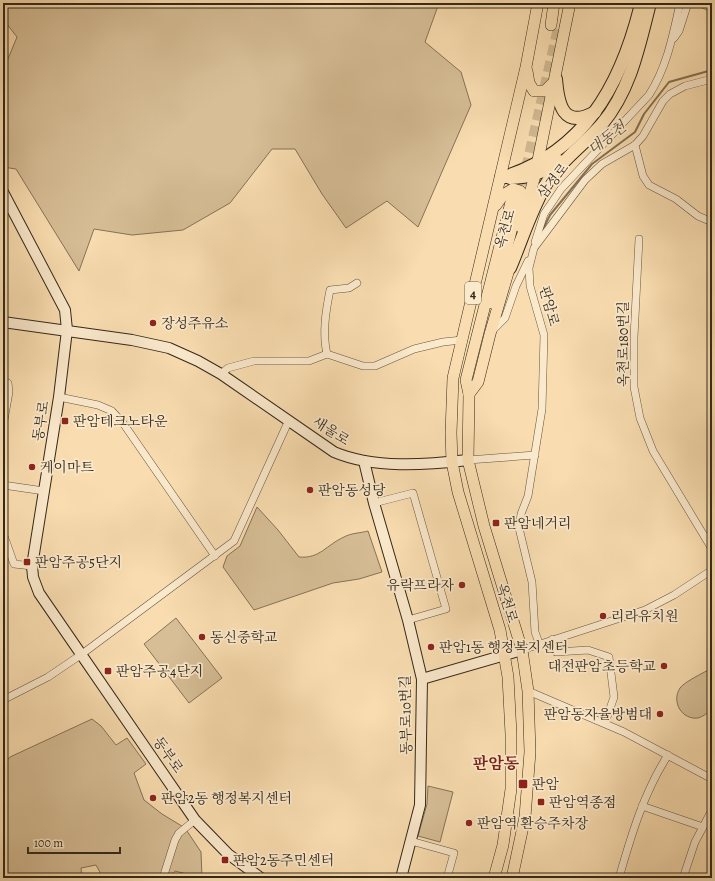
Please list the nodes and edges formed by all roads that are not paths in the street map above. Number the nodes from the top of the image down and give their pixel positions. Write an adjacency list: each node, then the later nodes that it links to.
1 (538, 3): 12 (main road, 옥천로 / 4)
2 (554, 3): 3 (main road)
3 (562, 3)
4 (570, 3): 13 (main road, 옥천로 / 4)
5 (642, 3): 15 (highway)
6 (650, 3): 16 (highway)
7 (680, 3): 11 (street, 삼정로)
8 (688, 3): 11 (street, 삼정로)
9 (700, 3): 10 (street)
10 (712, 8)
11 (672, 39): 26 (street, 삼정로)
12 (526, 67): 13 (main road); 20 (main road, 옥천로 / 4)
13 (556, 79): 15 (highway); 18 (main road, 옥천로 / 4)
14 (712, 79): 17 (street, 판암로)
15 (596, 112): 18 (highway)
16 (585, 142): 19 (highway); 27 (highway)
17 (635, 145): 24 (street); 26 (street, 판암로)
18 (538, 162): 19 (main road, 옥천로 / 4); 20 (highway)
19 (535, 175): 20 (highway); 22 (main road, 옥천로 / 4)
20 (501, 178): 23 (main road, 옥천로 / 4)
21 (3, 192): 30 (main road, 동부로)
22 (520, 200): 23 (main road); 27 (main road, 옥천로 / 4); 36 (main road)
23 (492, 210): 32 (main road, 옥천로 / 4)
24 (712, 222)
25 (639, 239): 48 (street, 옥천로180번길)
26 (533, 251): 31 (street, 삼정로); 40 (street, 판암로)
27 (510, 268): 31 (main road, 옥천로 / 4)
28 (357, 283): 33 (street)
29 (3, 322): 30 (main road, 새울로)
30 (68, 330): 34 (main road, 새울로); 37 (main road, 동부로)
31 (490, 334): 36 (main road, 옥천로 / 4)
32 (462, 340): 33 (street); 43 (main road, 옥천로 / 4)
33 (327, 354): 34 (street)
34 (221, 374): 38 (main road, 새울로)
35 (5, 382): 39 (street)
36 (469, 394): 41 (main road, 옥천로)
37 (59, 397): 45 (main road, 동부로); 49 (street)
38 (289, 420): 42 (main road, 새울로); 49 (street)
39 (3, 426)
40 (535, 455): 41 (street); 54 (street, 판암로)
41 (468, 460): 43 (main road, 새울로); 55 (main road, 옥천로)
42 (364, 461): 43 (main road, 새울로); 46 (main road, 동부로10번길)
43 (452, 462): 57 (main road, 옥천로 / 4)
44 (3, 485): 45 (street)
45 (44, 491): 50 (main road, 동부로)
46 (374, 503): 52 (main road, 동부로10번길); 52 (street)
47 (3, 533): 50 (street)
48 (712, 549)
49 (215, 556): 56 (street)
50 (32, 566): 56 (main road, 동부로)
51 (712, 570): 53 (street)
52 (408, 620): 58 (main road, 동부로10번길)
53 (553, 639): 54 (street); 61 (street)
54 (539, 643): 55 (street)
55 (522, 650): 57 (main road); 59 (main road, 옥천로)
56 (82, 654): 60 (street); 66 (main road, 동부로)
57 (505, 654): 58 (main road); 73 (main road, 옥천로 / 4)
58 (422, 679): 68 (main road, 동부로10번길)
59 (528, 691): 61 (street); 74 (main road, 옥천로)
60 (3, 700)
61 (605, 723): 62 (street)
62 (668, 755): 63 (street); 64 (street)
63 (712, 779)
64 (642, 806): 67 (street); 75 (street)
65 (712, 810): 67 (street)
66 (195, 820): 69 (street); 70 (main road, 동부로)
67 (703, 827): 76 (street)
68 (411, 841): 71 (main road, 동부로10번길); 72 (street)
69 (163, 878)
70 (261, 878)
71 (401, 878)
72 (447, 878)
73 (494, 878)
74 (512, 878)
75 (619, 878)
76 (683, 878)

